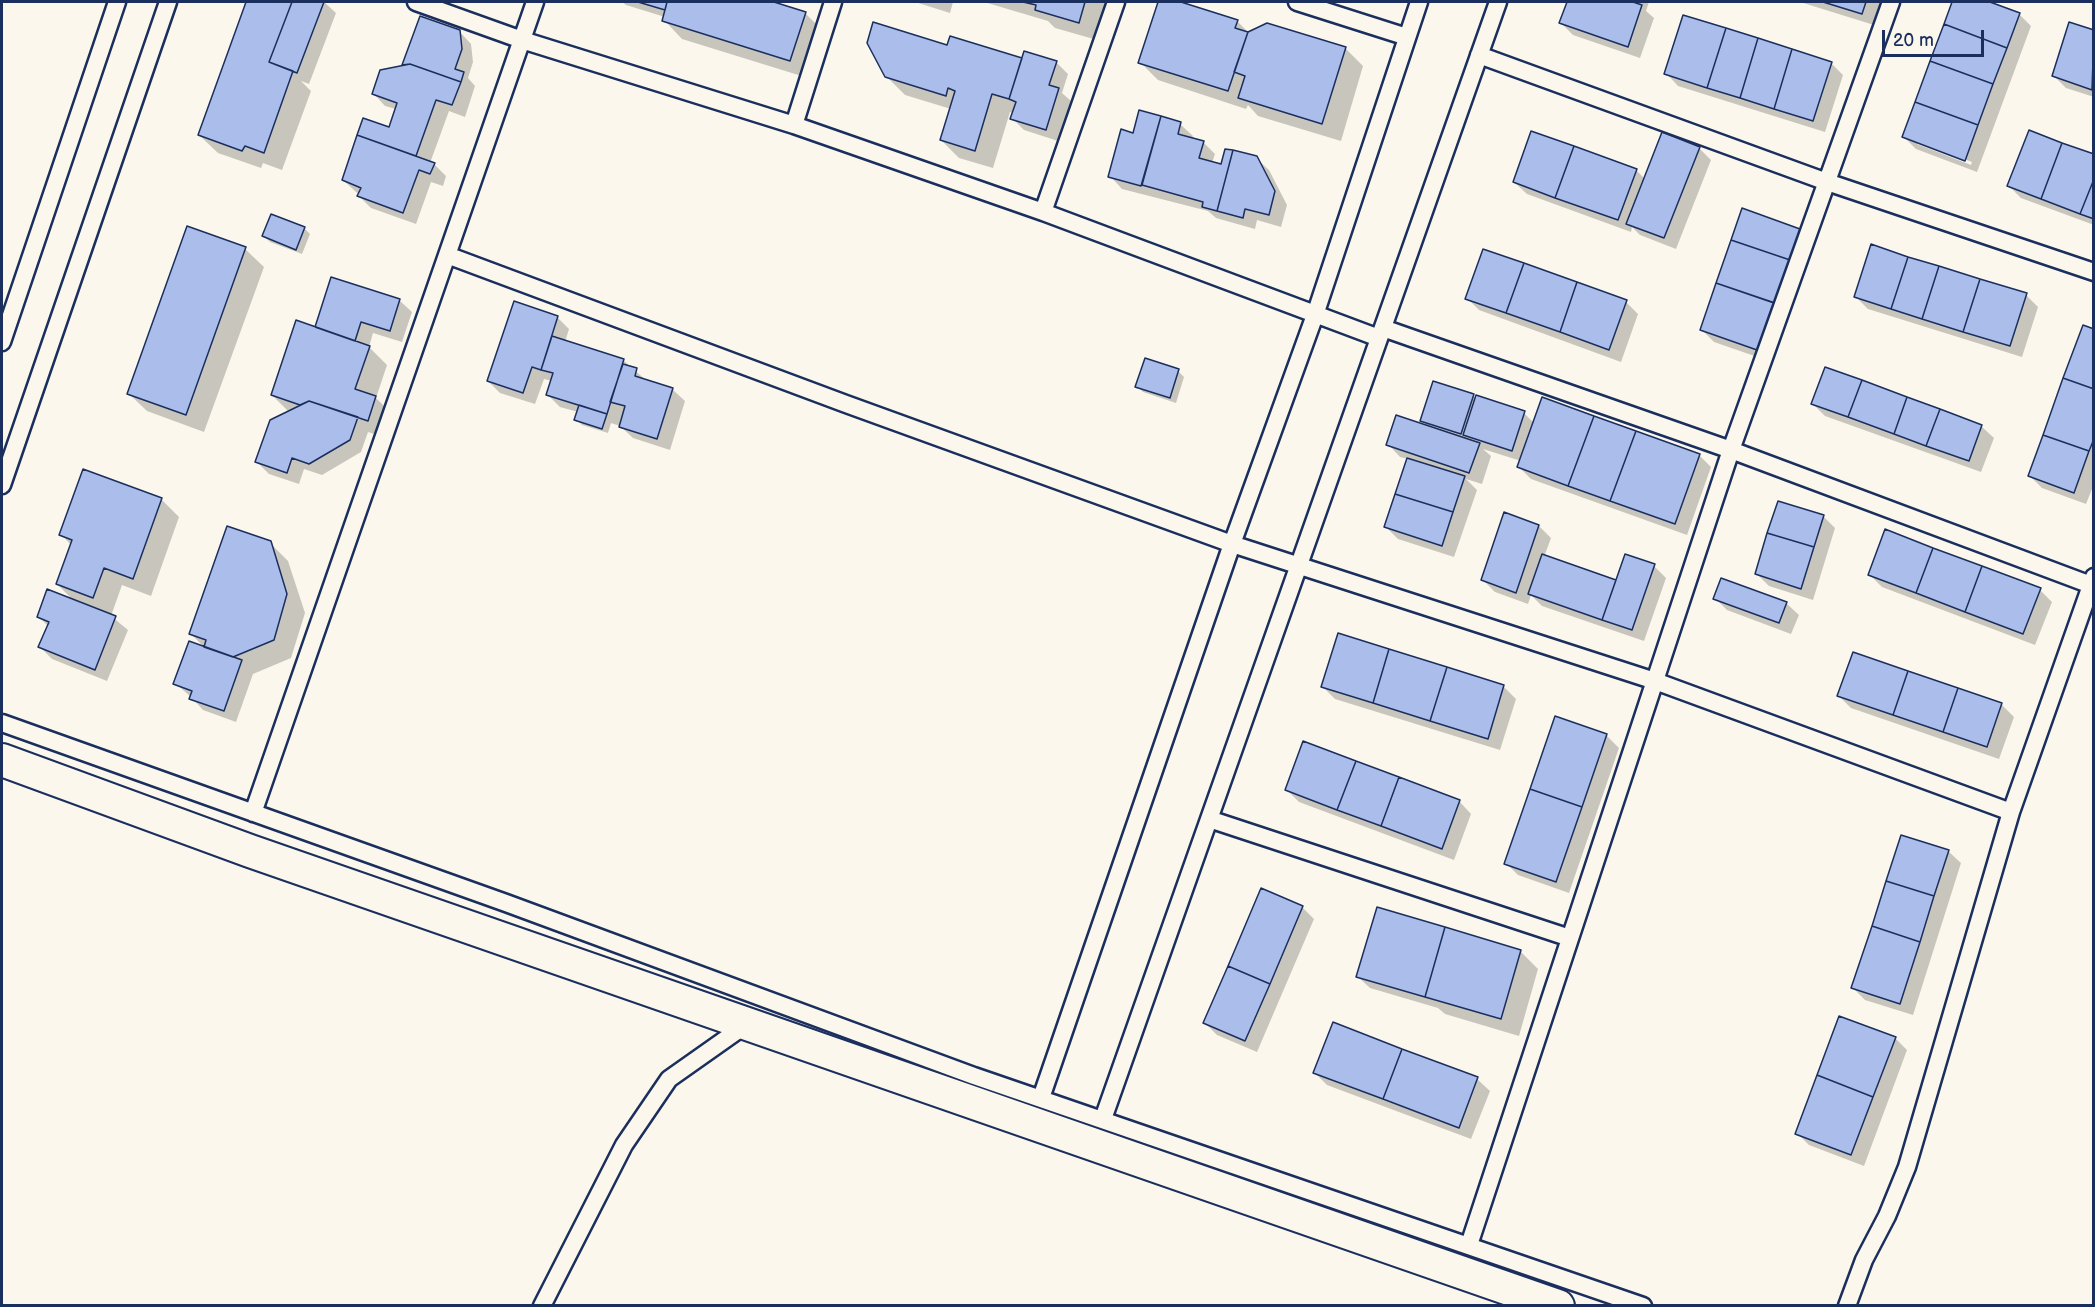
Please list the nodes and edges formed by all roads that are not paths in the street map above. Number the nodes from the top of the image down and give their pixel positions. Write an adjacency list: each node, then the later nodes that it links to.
1 (117, 2): 21 (lane)
2 (168, 2): 23 (lane)
3 (416, 2): 12 (lane)
4 (535, 2): 12 (lane)
5 (833, 2): 14 (lane)
6 (1116, 2): 16 (lane)
7 (1297, 2): 11 (lane)
8 (1419, 2): 11 (lane)
9 (1498, 2): 13 (lane)
10 (1891, 2): 15 (lane)
11 (1407, 37): 19 (lane)
12 (522, 40): 14 (lane); 17 (lane)
13 (1479, 56): 15 (lane); 20 (lane)
14 (794, 125): 16 (lane)
15 (1827, 182): 18 (lane); 22 (lane)
16 (1043, 212): 19 (lane)
17 (447, 255): 24 (lane); 31 (lane)
18 (2094, 272)
19 (1315, 315): 20 (lane); 24 (lane)
20 (1381, 333): 22 (lane); 25 (lane)
21 (2, 342)
22 (1731, 450): 26 (lane); 27 (lane)
23 (2, 485)
24 (1232, 544): 25 (lane); 35 (lane)
25 (1298, 565): 27 (lane); 32 (lane)
26 (2092, 581): 30 (lane)
27 (1655, 681): 30 (lane); 33 (lane)
28 (2, 723): 31 (lane)
29 (2, 760): 34 (street)
30 (2012, 812): 41 (lane)
31 (252, 813): 35 (lane)
32 (1209, 819): 33 (lane); 36 (lane)
33 (1570, 938): 37 (lane)
34 (747, 1024): 38 (lane); 39 (street)
35 (1041, 1098): 36 (lane)
36 (1103, 1119): 37 (lane)
37 (1469, 1245): 40 (lane)
38 (542, 1305)
39 (1558, 1305)
40 (1643, 1305)
41 (1847, 1305)

